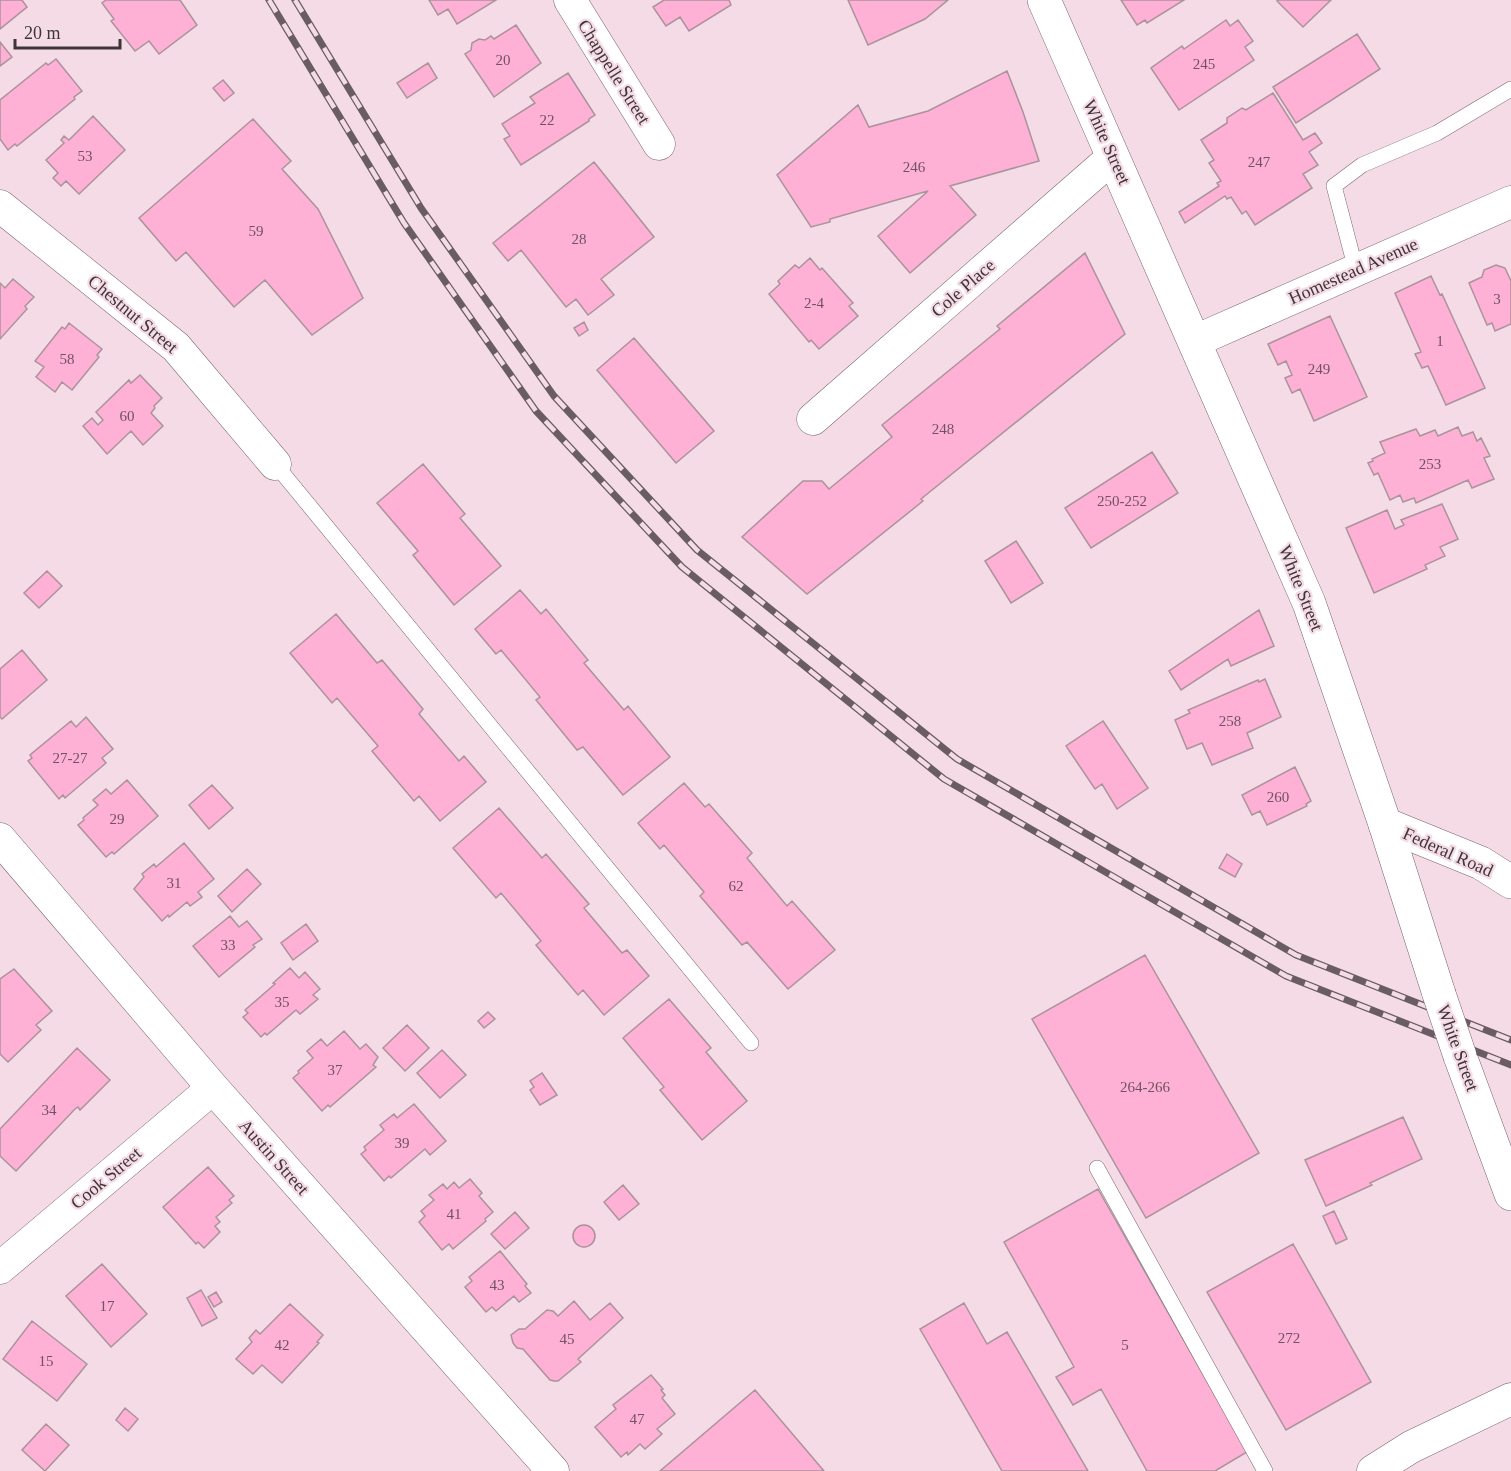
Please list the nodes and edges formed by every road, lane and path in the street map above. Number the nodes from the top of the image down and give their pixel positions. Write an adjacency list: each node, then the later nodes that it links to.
1 (570, 0): 4 (street, Chappelle Street)
2 (1044, 0): 5 (main road, White Street)
3 (1511, 88): 8 (lane)
4 (658, 144)
5 (1113, 157): 9 (main road, White Street); 10 (street, Cole Place)
6 (1511, 201): 8 (street, Homestead Avenue)
7 (0, 206): 11 (street, Chestnut Street)
8 (1356, 270): 9 (street, Homestead Avenue)
9 (1195, 341): 12 (main road, White Street)
10 (813, 419)
11 (275, 464): 15 (lane)
12 (1385, 824): 14 (main road, Federal Road); 18 (main road, White Street, bridge)
13 (0, 839): 16 (street, Austin Street)
14 (1511, 882)
15 (751, 1043)
16 (213, 1088): 19 (street, Cook Street); 21 (street, Austin Street)
17 (1097, 1168): 22 (lane)
18 (1511, 1194)
19 (0, 1268)
20 (1511, 1399): 23 (street)
21 (553, 1471)
22 (1265, 1471)
23 (1373, 1471)

